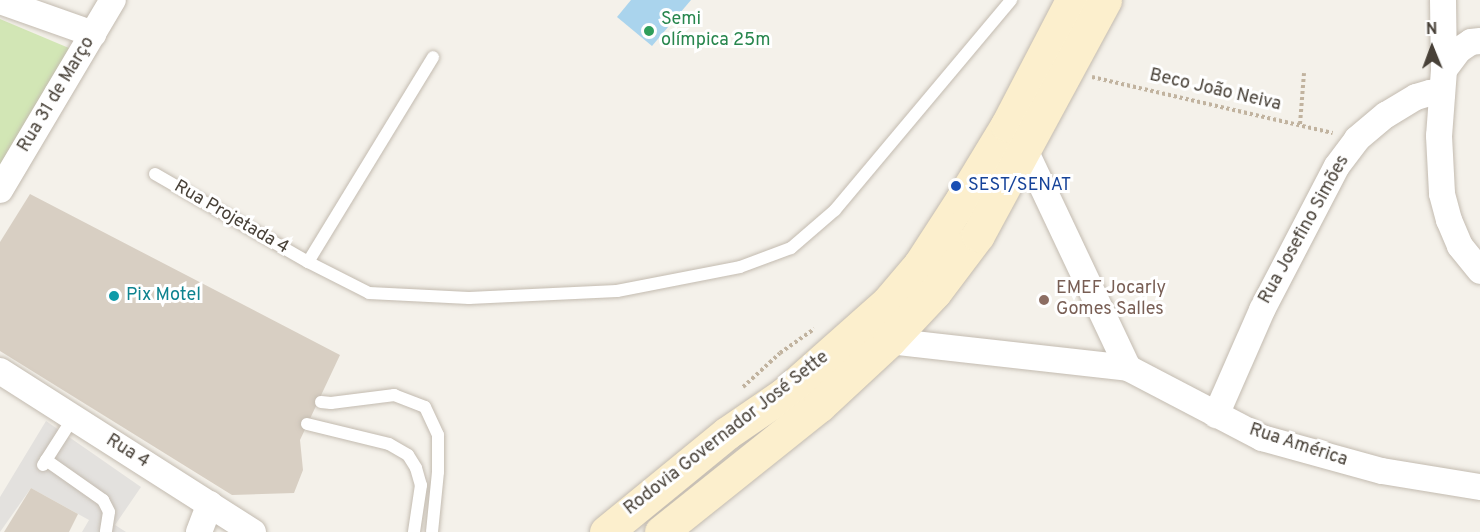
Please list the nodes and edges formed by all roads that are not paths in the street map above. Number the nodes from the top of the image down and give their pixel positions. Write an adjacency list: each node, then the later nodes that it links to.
1 (113, 0): 7 (street, Rua 31 de Março)
2 (1011, 0): 15 (lane, Rua Projetada 4)
3 (1072, 0): 31 (main road, Rodovia Governador José Sette)
4 (1105, 0): 12 (main road, Rodovia Governador José Sette)
5 (1443, 0): 10 (street)
6 (0, 2): 7 (street)
7 (93, 34): 14 (street, Rua 31 de Março)
8 (1480, 41): 10 (street)
9 (433, 57): 15 (lane)
10 (1444, 70): 11 (street)
11 (1442, 95): 16 (street); 21 (street, Rua Josefino Simões)
12 (1025, 150): 17 (main road, Rodovia Governador José Sette); 18 (street)
13 (155, 174): 15 (lane, Rua Projetada 4)
14 (0, 190)
15 (308, 262)
16 (1480, 271)
17 (889, 341): 18 (street, Rua América); 32 (main road, Rodovia Governador José Sette)
18 (1128, 368): 21 (street, Rua América)
19 (0, 371): 22 (street, Rua 4)
20 (321, 402): 30 (lane)
21 (1216, 415): 24 (street, Rua América)
22 (73, 418): 25 (street, Rua 4); 26 (lane)
23 (307, 424): 29 (lane)
24 (1480, 487)
25 (210, 504): 27 (street); 28 (street, Rua 4)
26 (106, 532)
27 (199, 532)
28 (253, 532)
29 (414, 532)
30 (432, 532)
31 (606, 532)
32 (661, 532)

